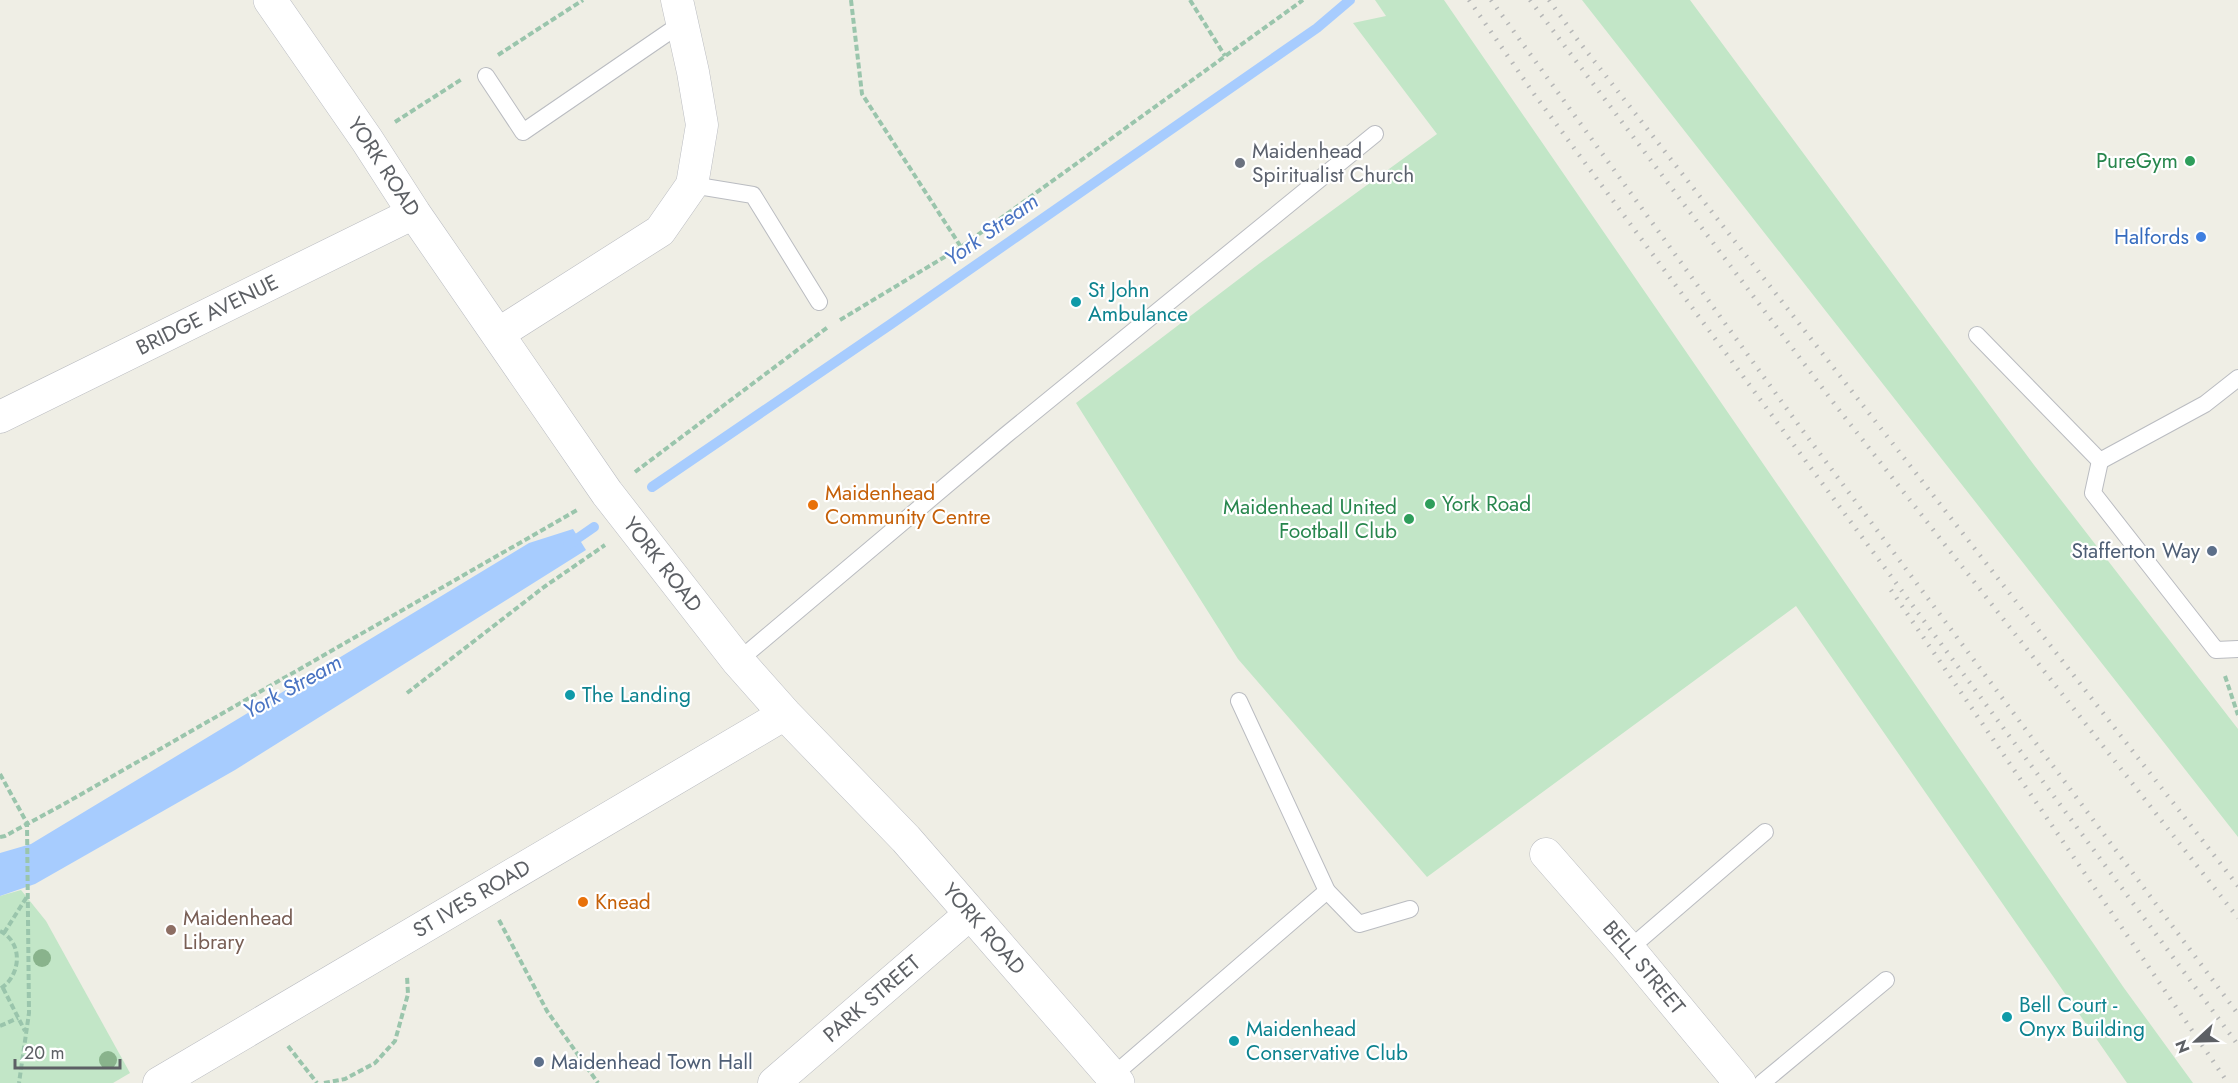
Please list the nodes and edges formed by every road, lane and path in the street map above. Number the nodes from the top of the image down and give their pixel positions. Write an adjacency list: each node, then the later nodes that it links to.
1 (270, 0): 10 (street, YORK ROAD)
2 (851, 0): 11 (path)
3 (1190, 0): 6 (path)
4 (1303, 0): 6 (path)
5 (680, 12): 7 (lane); 9 (street)
6 (1224, 56): 11 (path)
7 (486, 76)
8 (1375, 134): 22 (lane)
9 (693, 185): 12 (lane); 13 (street)
10 (414, 213): 13 (street, YORK ROAD); 16 (street, BRIDGE AVENUE)
11 (961, 247): 18 (path)
12 (819, 302)
13 (498, 334): 18 (street, YORK ROAD)
14 (1977, 335): 17 (lane)
15 (2238, 378): 17 (lane)
16 (0, 417)
17 (2100, 461): 21 (lane)
18 (607, 493): 19 (street, YORK ROAD); 28 (path)
19 (633, 526): 22 (street, YORK ROAD); 23 (path)
20 (2238, 649): 21 (lane)
21 (2216, 650): 26 (path)
22 (738, 661): 25 (street, YORK ROAD)
23 (407, 693)
24 (1239, 701): 33 (lane)
25 (785, 714): 32 (street, ST IVES ROAD); 36 (street, YORK ROAD)
26 (2238, 715)
27 (0, 774): 28 (path)
28 (27, 823): 30 (path); 34 (path)
29 (1765, 832): 39 (lane)
30 (0, 837)
31 (1546, 854): 39 (street, BELL STREET)
32 (484, 891): 38 (street, ST IVES ROAD); 51 (path)
33 (1327, 891): 35 (lane); 46 (lane)
34 (28, 893): 37 (path); 44 (path)
35 (1410, 909)
36 (970, 914): 46 (street, YORK ROAD); 52 (street, PARK STREET)
37 (2, 932): 41 (path)
38 (404, 939): 48 (street, ST IVES ROAD); 50 (path)
39 (1629, 949): 53 (street, BELL STREET)
40 (1887, 980): 54 (lane)
41 (2, 988): 42 (path)
42 (18, 1018): 43 (path); 44 (path)
43 (0, 1026)
44 (26, 1032): 47 (path)
45 (290, 1049): 49 (path)
46 (1111, 1081)
47 (19, 1083)
48 (159, 1083)
49 (317, 1083)
50 (324, 1083)
51 (598, 1083)
52 (774, 1083)
53 (1740, 1083)
54 (1762, 1083)

